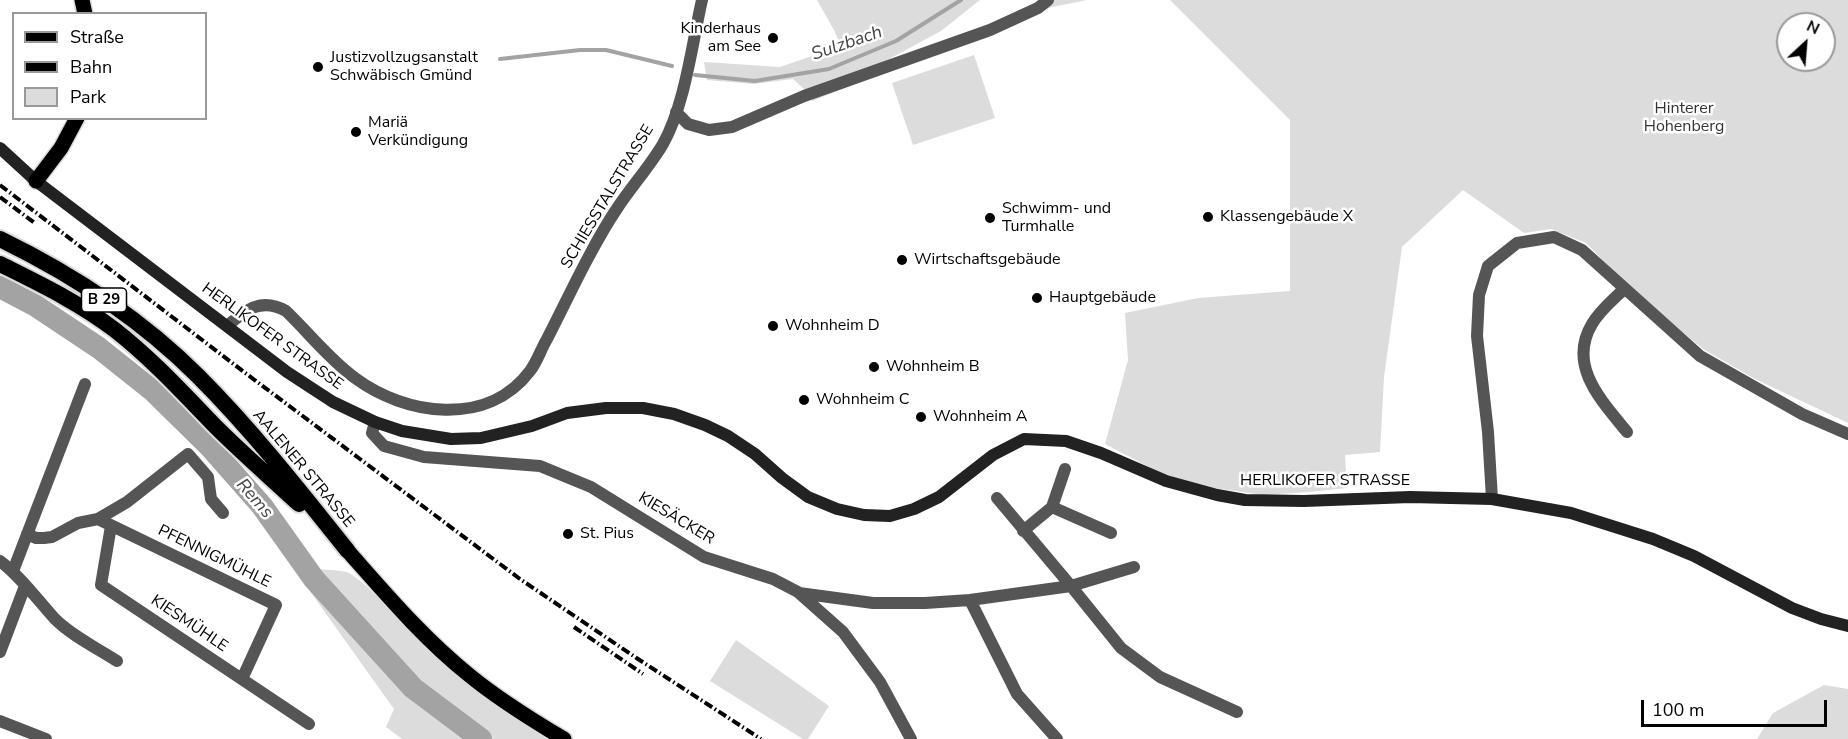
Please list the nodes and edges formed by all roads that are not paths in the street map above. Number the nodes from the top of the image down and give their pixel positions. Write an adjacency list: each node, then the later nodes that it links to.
1 (702, 0): 3 (street)
2 (1048, 0): 3 (street)
3 (676, 112): 10 (street, SCHIESSTALSTRASSE)
4 (75, 120): 6 (main road)
5 (0, 148): 6 (main road, HERLIKOFER STRASSE)
6 (36, 181): 10 (main road, HERLIKOFER STRASSE)
7 (0, 239): 25 (highway, AALENER STRASSE / B 29)
8 (0, 264): 25 (highway, B 29)
9 (1624, 289): 13 (street); 14 (street); 17 (street)
10 (227, 326): 12 (main road, HERLIKOFER STRASSE)
11 (85, 384): 23 (street)
12 (375, 422): 17 (main road, HERLIKOFER STRASSE); 31 (street, KIESÄCKER)
13 (1627, 432)
14 (1848, 434)
15 (1065, 469): 18 (street)
16 (997, 498): 22 (street)
17 (1492, 499): 33 (main road, HERLIKOFER STRASSE)
18 (1052, 507): 22 (street); 24 (street)
19 (222, 513): 20 (street)
20 (98, 519): 21 (street, PFENNIGMÜHLE); 23 (street)
21 (111, 526): 36 (street, KIESMÜHLE); 36 (street, PFENNIGMÜHLE)
22 (1023, 531): 30 (street)
23 (27, 534): 28 (street)
24 (1111, 534)
25 (347, 550): 42 (main road, AALENER STRASSE / B 29)
26 (0, 561): 28 (street)
27 (1134, 567): 30 (street)
28 (13, 571): 29 (street)
29 (25, 586): 34 (street); 35 (street)
30 (1071, 586): 32 (street); 37 (street)
31 (798, 592): 32 (street); 43 (street, KIESÄCKER)
32 (970, 600): 44 (street)
33 (1848, 626)
34 (0, 652)
35 (117, 661)
36 (242, 678): 39 (street, KIESMÜHLE)
37 (1237, 712)
38 (0, 721): 40 (street)
39 (309, 724)
40 (30, 736): 41 (street)
41 (46, 739)
42 (564, 739)
43 (911, 739)
44 (1057, 739)

